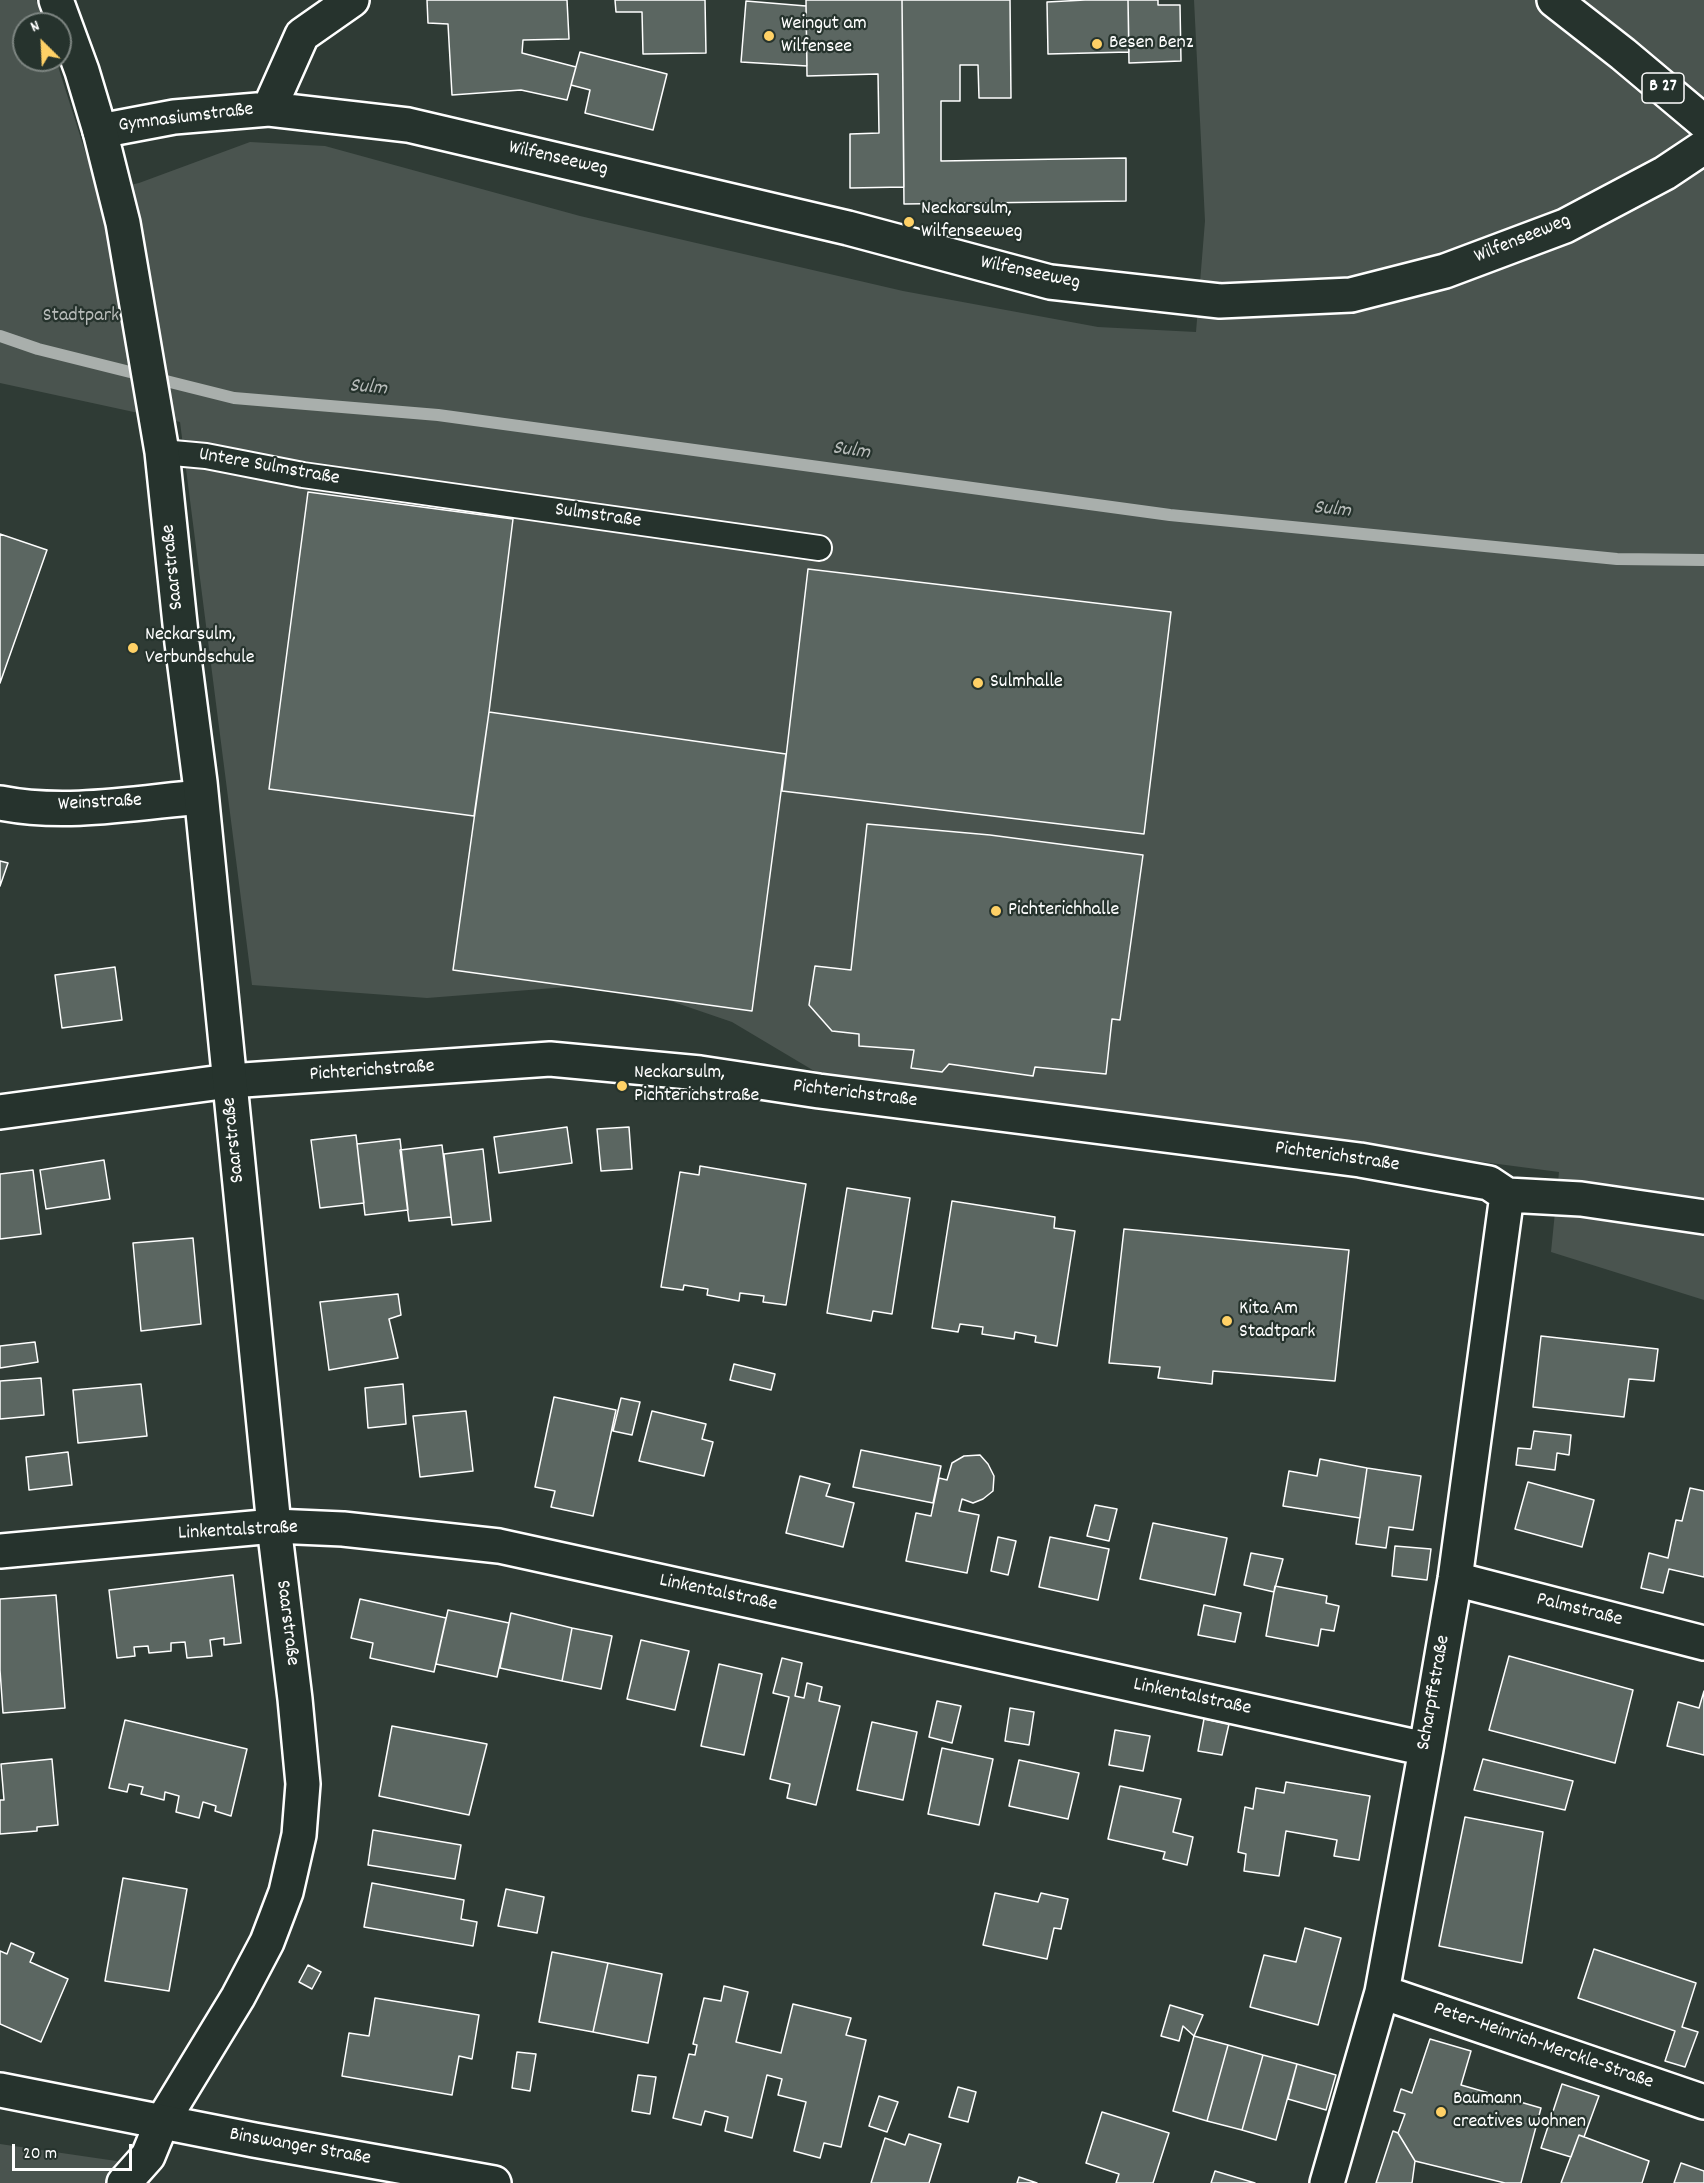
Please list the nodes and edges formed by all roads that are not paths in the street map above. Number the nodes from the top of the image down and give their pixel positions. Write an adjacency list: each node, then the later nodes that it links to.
1 (56, 0): 6 (main road, Gymnasiumstraße)
2 (352, 0): 4 (main road, Gymnasiumstraße)
3 (1554, 0): 5 (main road, B 27)
4 (269, 109): 6 (main road, Gymnasiumstraße); 7 (main road, Wilfenseeweg)
5 (1704, 122)
6 (100, 130): 8 (main road, Saarstraße)
7 (1704, 147)
8 (162, 452): 9 (lane, Untere Sulmstraße); 11 (main road, Saarstraße)
9 (376, 486): 10 (lane, Sulmstraße)
10 (819, 548)
11 (200, 797): 12 (main road, Weinstraße); 13 (main road, Saarstraße)
12 (0, 803)
13 (229, 1081): 14 (main road, Pichterichstraße); 15 (main road, Pichterichstraße); 17 (main road, Saarstraße)
14 (0, 1112)
15 (1507, 1195): 16 (main road, Pichterichstraße); 19 (main road, Scharpffstraße)
16 (1704, 1217)
17 (274, 1526): 18 (main road, Linkentalstraße); 21 (main road, Linkentalstraße); 25 (main road, Saarstraße)
18 (0, 1551)
19 (1455, 1579): 20 (main road, Palmstraße); 21 (main road, Scharpffstraße)
20 (1704, 1643)
21 (1426, 1749): 22 (main road, Scharpffstraße)
22 (1382, 1992): 24 (main road, Peter-Heinrich-Merckle-Straße); 29 (main road, Scharpffstraße)
23 (0, 2090): 25 (main road, Binswanger Straße)
24 (1704, 2102)
25 (162, 2122): 26 (main road, Saarstraße); 28 (main road, Binswanger Straße)
26 (147, 2169): 27 (main road, Saarstraße)
27 (124, 2183)
28 (494, 2183)
29 (1328, 2183)

